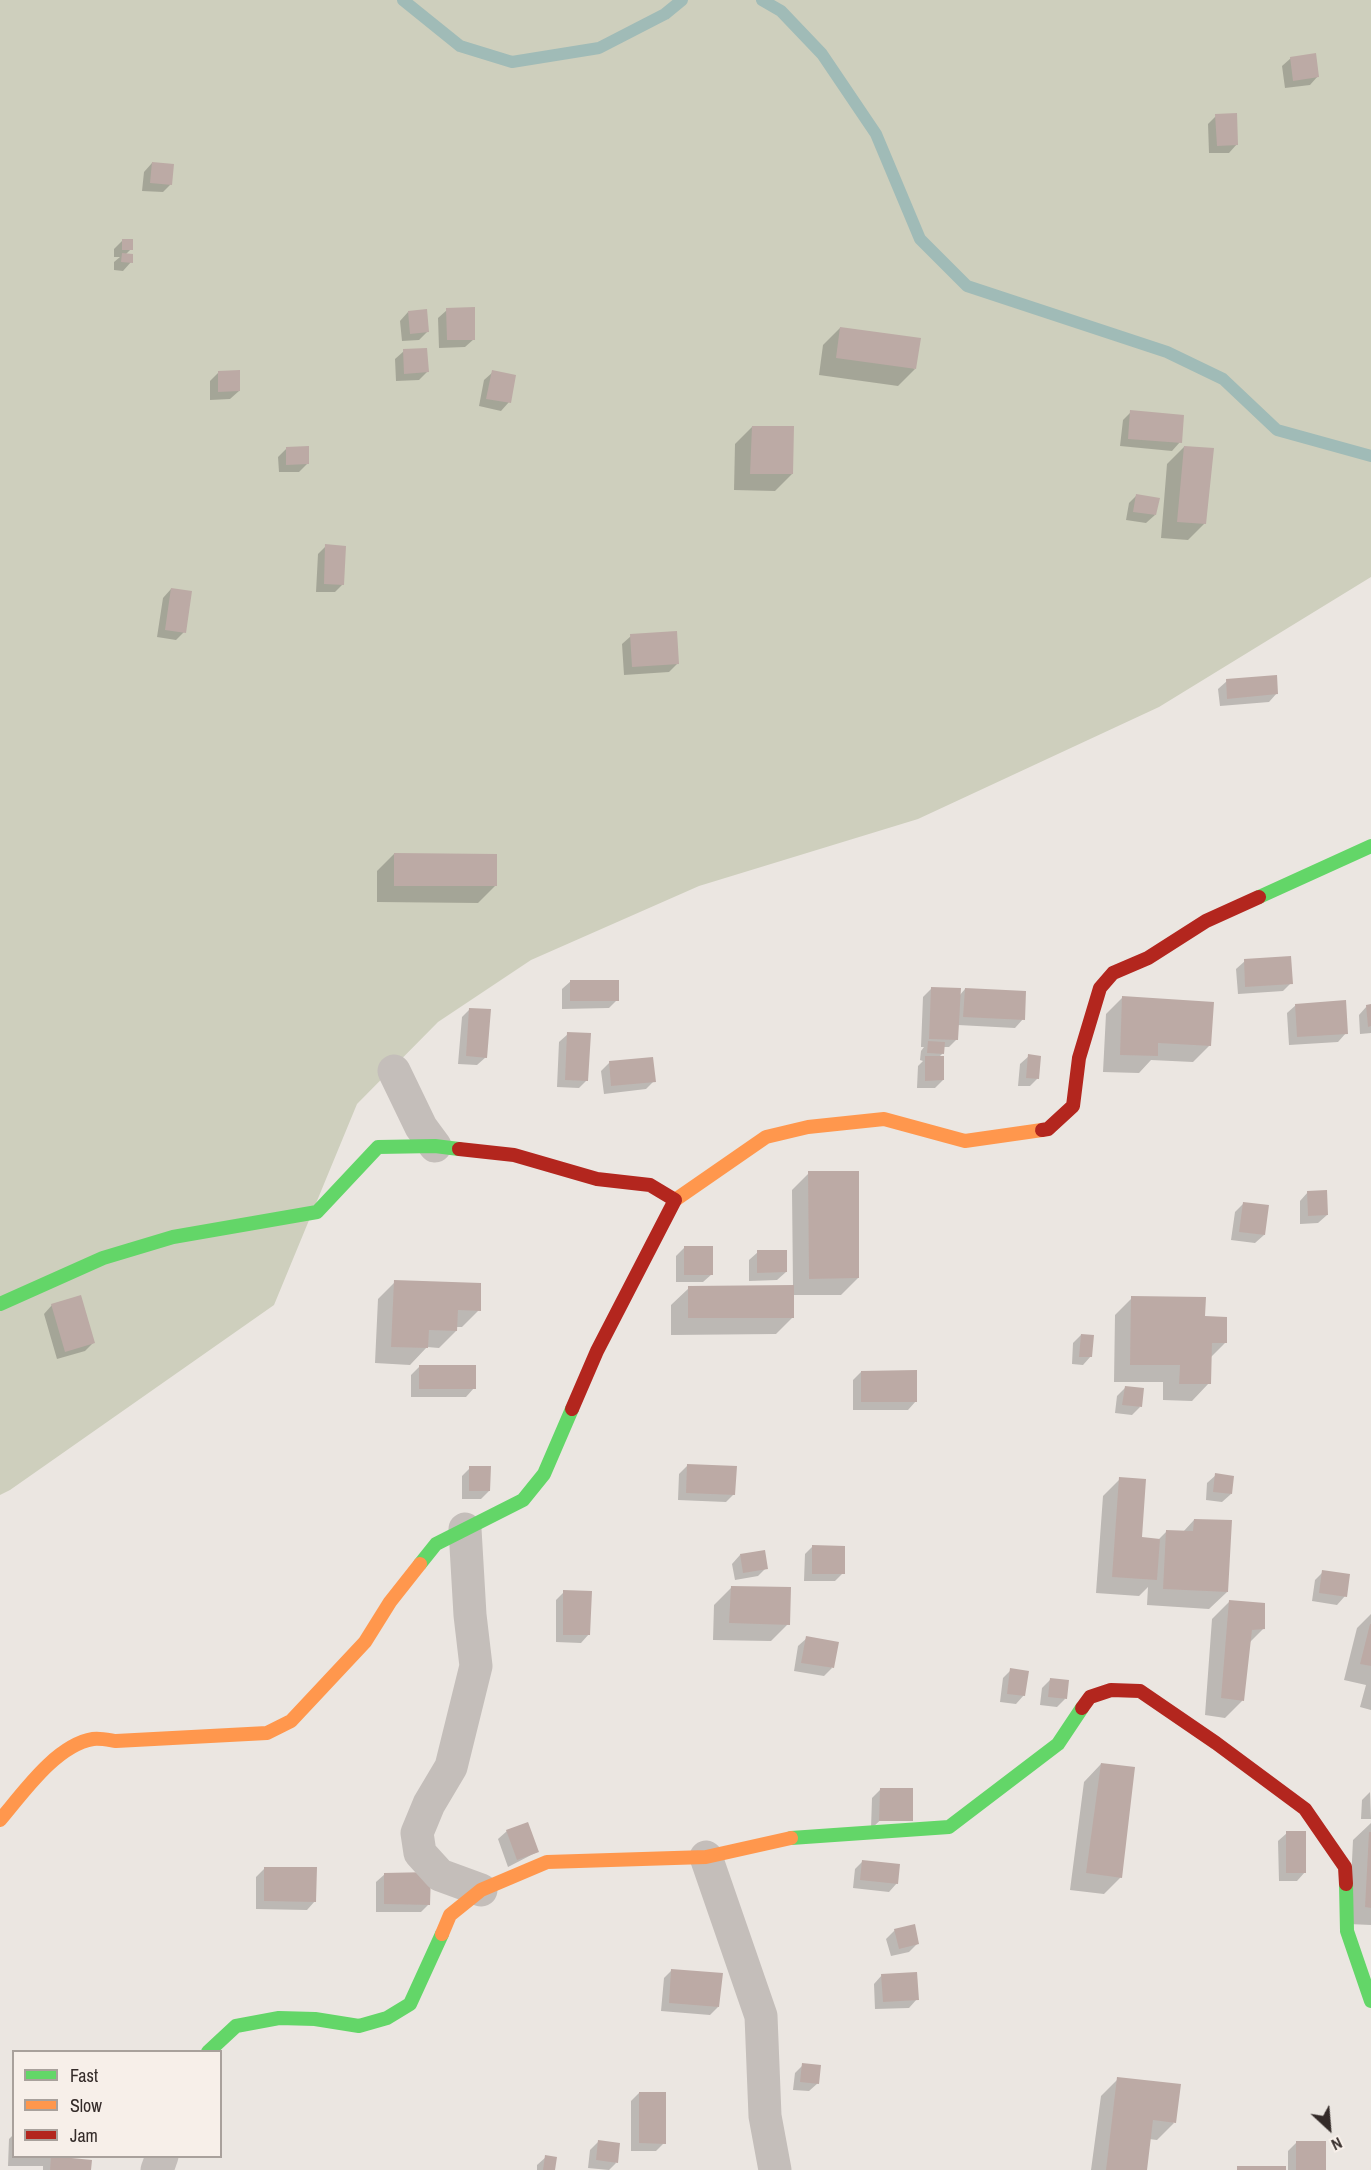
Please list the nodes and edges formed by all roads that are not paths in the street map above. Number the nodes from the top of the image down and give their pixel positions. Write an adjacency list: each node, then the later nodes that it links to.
1 (1371, 846): 4 (street)
2 (394, 1071): 3 (street)
3 (435, 1146): 4 (street); 5 (street)
4 (675, 1200): 6 (street)
5 (0, 1304)
6 (465, 1529): 7 (street); 9 (street)
7 (0, 1820)
8 (706, 1857): 9 (street); 10 (street); 12 (street)
9 (481, 1890): 11 (street)
10 (1371, 2001)
11 (210, 2050)
12 (775, 2170)

